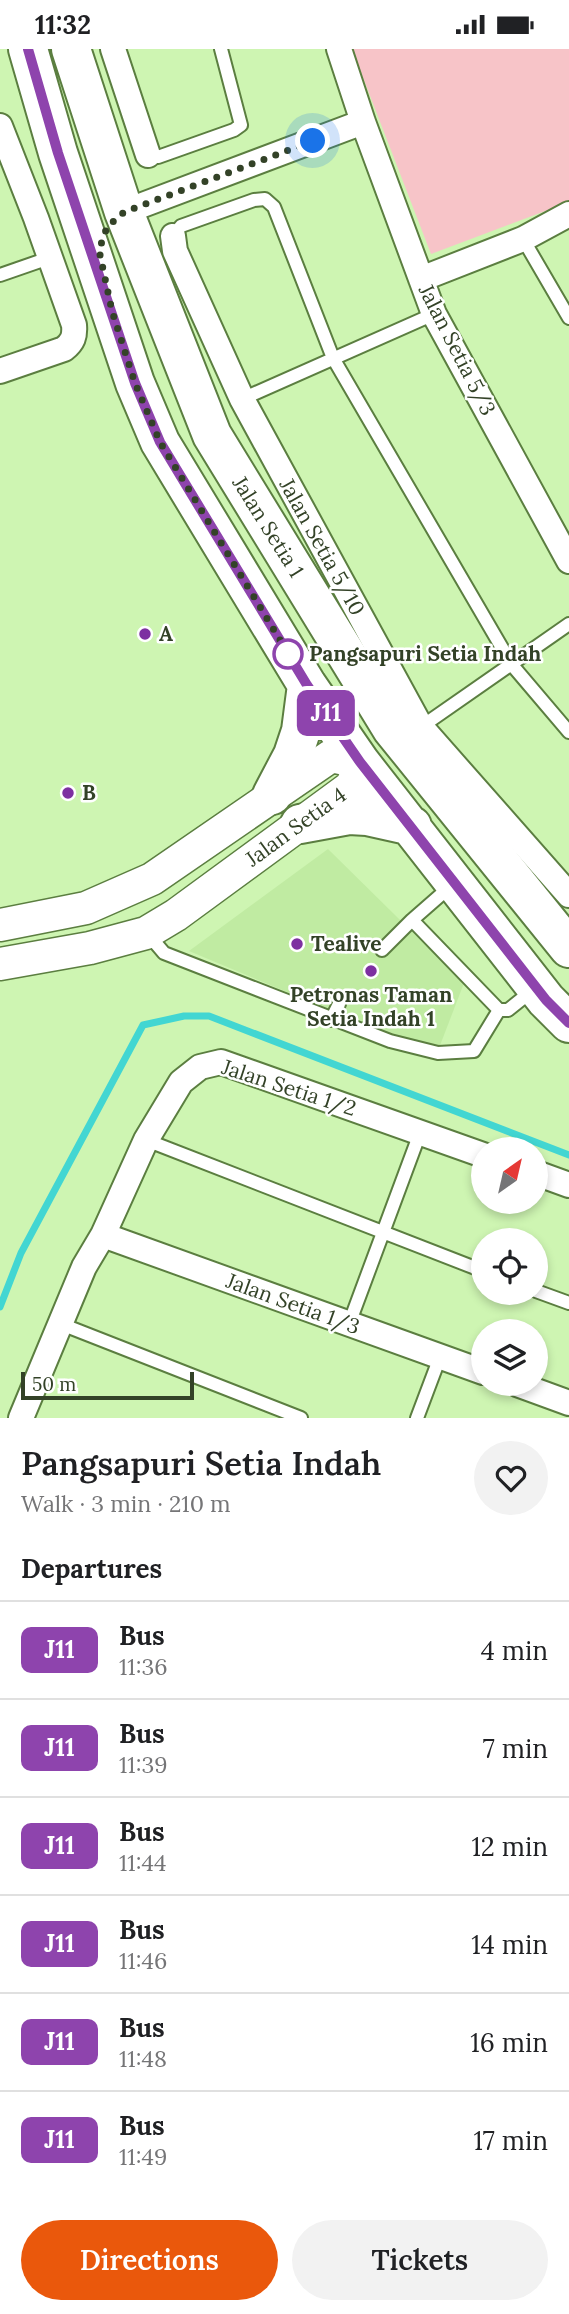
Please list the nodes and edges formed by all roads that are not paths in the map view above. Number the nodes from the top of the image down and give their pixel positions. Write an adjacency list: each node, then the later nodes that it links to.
1 (28, 49): 8 (main road)
2 (71, 49): 11 (main road, Jalan Setia 1)
3 (113, 49): 9 (street)
4 (221, 49): 9 (lane)
5 (339, 49): 6 (street, Jalan Setia 5/3)
6 (363, 122): 11 (street); 17 (street, Jalan Setia 5/3)
7 (0, 126): 10 (street)
8 (58, 153): 11 (main road); 18 (main road)
9 (148, 155)
10 (8, 175): 15 (street)
11 (124, 212): 18 (main road); 24 (main road, Jalan Setia 1)
12 (569, 214): 14 (street)
13 (173, 236): 21 (lane); 23 (street, Jalan Setia 5/10)
14 (523, 239): 17 (street); 20 (lane)
15 (49, 258): 16 (lane); 22 (street)
16 (0, 275)
17 (421, 279): 19 (street, Jalan Setia 5/3)
18 (112, 311): 28 (main road)
19 (434, 314): 21 (lane); 25 (street, Jalan Setia 5/3)
20 (569, 318)
21 (333, 358): 23 (lane); 27 (lane)
22 (0, 371)
23 (242, 399): 29 (street, Jalan Setia 5/10)
24 (281, 547): 31 (main road); 36 (main road, Jalan Setia 1)
25 (569, 561)
26 (569, 624): 27 (lane)
27 (512, 665): 29 (lane); 30 (lane)
28 (307, 685): 31 (main road); 32 (main road)
29 (421, 727): 37 (street, Jalan Setia 5/10)
30 (569, 732)
31 (360, 762): 32 (street, Jalan Setia 4); 33 (street, Jalan Setia 4); 34 (main road); 36 (main road)
32 (272, 795): 39 (street, Jalan Setia 4)
33 (300, 824): 34 (main road); 40 (street, Jalan Setia 4)
34 (412, 826): 35 (main road)
35 (455, 883): 38 (lane); 45 (main road)
36 (518, 885): 41 (main road, Jalan Setia 1)
37 (569, 895)
38 (412, 920): 42 (lane); 46 (lane)
39 (0, 925)
40 (146, 933): 43 (street, Jalan Setia 4); 47 (lane)
41 (569, 948)
42 (382, 950)
43 (0, 964)
44 (339, 1004): 47 (lane)
45 (555, 1007): 46 (lane)
46 (499, 1010): 47 (lane)
47 (331, 1020)
48 (420, 1133): 49 (street, Jalan Setia 1/2); 50 (street, Jalan Setia 1/2); 53 (lane)
49 (146, 1140): 53 (lane); 54 (street, Jalan Setia 1/2)
50 (471, 1151)
51 (548, 1177): 52 (street)
52 (569, 1185)
53 (383, 1233): 55 (lane); 59 (lane)
54 (103, 1235): 58 (street, Jalan Setia 1/2); 59 (street, Jalan Setia 1/3)
55 (471, 1266)
56 (548, 1295): 57 (lane)
57 (569, 1303)
58 (61, 1324): 64 (street, Jalan Setia 1/2); 65 (lane)
59 (349, 1324): 60 (street, Jalan Setia 1/3)
60 (440, 1357): 61 (street, Jalan Setia 1/3); 66 (lane)
61 (471, 1368)
62 (548, 1395): 63 (street)
63 (569, 1403)
64 (22, 1418)
65 (301, 1418)
66 (416, 1418)

